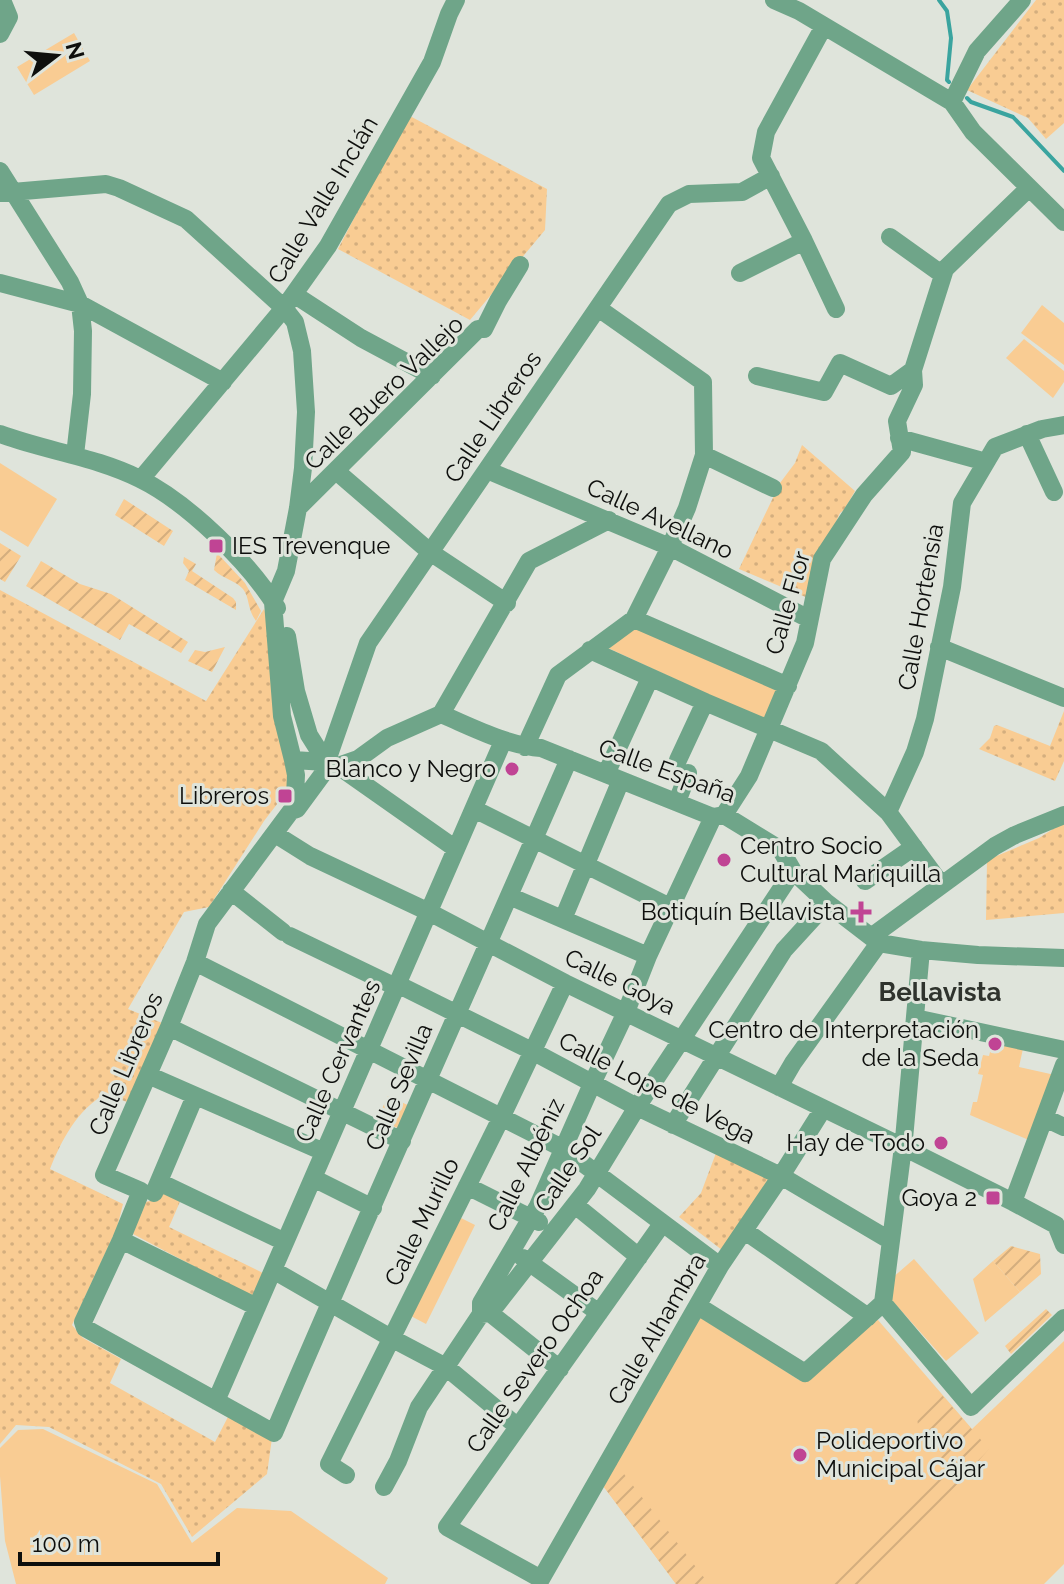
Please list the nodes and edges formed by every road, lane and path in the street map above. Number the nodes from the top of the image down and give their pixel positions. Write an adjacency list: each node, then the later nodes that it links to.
1 (2, 0): 6 (street)
2 (456, 0): 19 (street, Calle Valle Inclán)
3 (774, 0): 5 (street)
4 (1022, 0): 7 (street)
5 (824, 26): 7 (street); 9 (street)
6 (0, 34)
7 (952, 102): 10 (street)
8 (0, 171): 11 (street)
9 (771, 176): 14 (street); 21 (street, Calle Libreros)
10 (1029, 188): 12 (street); 17 (street, Calle Flor)
11 (6, 192): 19 (street); 20 (street)
12 (1064, 222)
13 (890, 237): 17 (street)
14 (804, 241): 16 (street); 22 (street)
15 (520, 265): 24 (street, Calle Buero Vallejo)
16 (740, 273)
17 (943, 275): 23 (street, Calle Flor)
18 (0, 283): 20 (street)
19 (290, 302): 24 (street); 26 (street, Calle Valle Inclán); 39 (street)
20 (80, 304): 26 (street); 31 (street)
21 (598, 308): 32 (street); 34 (street, Calle Libreros)
22 (836, 309)
23 (913, 370): 25 (street); 30 (street, Calle Flor)
24 (432, 376): 35 (street, Calle Buero Vallejo)
25 (757, 376)
26 (223, 382): 36 (street, Calle Valle Inclán)
27 (1064, 425): 29 (street, Calle Hortensia)
28 (0, 434): 31 (street)
29 (1027, 434): 33 (street, Calle Hortensia); 38 (street)
30 (899, 438): 33 (street); 46 (street, Calle Flor)
31 (75, 455): 36 (street)
32 (704, 455): 37 (street); 41 (street)
33 (986, 462): 47 (street, Calle Hortensia)
34 (487, 470): 40 (street, Calle Avellano); 42 (street, Calle Libreros)
35 (336, 471): 39 (street, Calle Buero Vallejo); 42 (street)
36 (141, 479): 43 (street)
37 (773, 488)
38 (1054, 492)
39 (298, 508): 43 (street)
40 (609, 520): 41 (street, Calle Avellano); 44 (street)
41 (670, 547): 45 (street); 46 (street, Calle Avellano)
42 (430, 552): 44 (street); 59 (street, Calle Libreros)
43 (273, 602): 58 (street); 59 (street)
44 (507, 603): 53 (street)
45 (634, 619): 48 (street); 50 (street)
46 (809, 619): 50 (street, Calle Flor)
47 (939, 647): 51 (street); 64 (street, Calle Hortensia)
48 (590, 650): 49 (street); 56 (street)
49 (650, 678): 52 (street); 60 (street)
50 (788, 686): 54 (street, Calle Flor)
51 (1064, 698)
52 (705, 702): 54 (street); 61 (street)
53 (441, 714): 55 (street, Calle España); 59 (street)
54 (769, 730): 64 (street); 66 (street, Calle Flor)
55 (503, 741): 56 (street, Calle España); 63 (street, Calle Cervantes)
56 (525, 747): 57 (street, Calle España)
57 (569, 759): 60 (street, Calle España); 68 (street, Calle Sevilla)
58 (293, 760): 59 (street); 62 (street)
59 (332, 764): 62 (street, Calle Libreros); 70 (street)
60 (613, 777): 61 (street, Calle España); 71 (street)
61 (677, 802): 66 (street, Calle España)
62 (293, 803): 67 (street, Calle Libreros)
63 (474, 809): 68 (street); 70 (street, Calle Cervantes)
64 (888, 812): 69 (street)
65 (1064, 815): 74 (street)
66 (719, 816): 72 (street, Calle España); 78 (street, Calle Albéniz)
67 (275, 834): 75 (street, Calle Libreros); 79 (street, Calle Goya)
68 (534, 840): 71 (street); 76 (street, Calle Sevilla)
69 (914, 847): 73 (street); 74 (street)
70 (456, 849): 79 (street, Calle Cervantes)
71 (586, 866): 78 (street); 80 (street)
72 (793, 871): 77 (street, Calle España); 93 (street, Calle Sol)
73 (865, 881)
74 (941, 884): 81 (street)
75 (231, 891): 86 (street, Calle Libreros); 88 (street, Calle Lope de Vega)
76 (509, 896): 80 (street); 82 (street, Calle Sevilla)
77 (827, 903): 81 (street, Calle España); 97 (street)
78 (670, 907): 84 (street, Calle Albéniz)
79 (429, 912): 82 (street, Calle Goya); 88 (street, Calle Cervantes)
80 (563, 919): 84 (street)
81 (875, 940): 83 (street, Calle España); 102 (street)
82 (489, 943): 87 (street, Calle Goya); 90 (street, Calle Sevilla)
83 (921, 950): 85 (street, Calle España); 91 (street)
84 (648, 956): 89 (street, Calle Albéniz)
85 (1064, 958)
86 (195, 962): 92 (street, Calle Libreros); 94 (street)
87 (565, 983): 89 (street, Calle Goya); 96 (street, Calle Murillo)
88 (397, 986): 90 (street, Calle Lope de Vega); 94 (street, Calle Cervantes)
89 (626, 1012): 93 (street, Calle Goya); 101 (street, Calle Albéniz)
90 (456, 1013): 96 (street, Calle Lope de Vega); 100 (street, Calle Sevilla)
91 (915, 1018): 95 (street); 112 (street)
92 (169, 1027): 99 (street, Calle Libreros); 106 (street)
93 (682, 1039): 97 (street, Calle Goya); 104 (street, Calle Sol)
94 (369, 1049): 100 (street); 106 (street, Calle Cervantes)
95 (1064, 1050)
96 (532, 1051): 101 (street, Calle Lope de Vega); 107 (street, Calle Murillo)
97 (716, 1055): 102 (street, Calle Goya); 109 (street)
98 (1064, 1065): 108 (street)
99 (148, 1075): 103 (street); 120 (street, Calle Libreros)
100 (427, 1078): 107 (street); 111 (street, Calle Sevilla)
101 (592, 1084): 104 (street, Calle Lope de Vega); 113 (street, Calle Albéniz)
102 (779, 1087): 105 (street, Calle Goya)
103 (195, 1096): 114 (street); 118 (street)
104 (637, 1107): 109 (street, Calle Lope de Vega); 115 (street, Calle Sol)
105 (823, 1109): 112 (street, Calle Goya); 116 (street, Calle Alhambra)
106 (342, 1112): 111 (street); 114 (street, Calle Cervantes)
107 (502, 1116): 113 (street); 119 (street, Calle Murillo)
108 (1045, 1118): 110 (street); 121 (street)
109 (673, 1125): 116 (street, Calle Lope de Vega)
110 (1064, 1127)
111 (402, 1141): 123 (street, Calle Sevilla)
112 (903, 1147): 121 (street, Calle Goya); 129 (street)
113 (564, 1149): 115 (street); 124 (street, Calle Albéniz)
114 (324, 1152): 117 (street, Calle Cervantes)
115 (597, 1173): 122 (street, Calle Sol); 125 (street)
116 (781, 1176): 127 (street, Calle Alhambra); 129 (street, Calle Lope de Vega)
117 (313, 1178): 123 (street); 130 (street, Calle Cervantes)
118 (159, 1182): 120 (street); 130 (street)
119 (467, 1186): 124 (street); 145 (street, Calle Murillo)
120 (141, 1191): 128 (street)
121 (1013, 1202): 131 (street, Calle Goya)
122 (575, 1205): 126 (street, Calle Sol); 133 (street)
123 (373, 1208): 138 (street, Calle Sevilla)
124 (530, 1218): 126 (street); 132 (street, Calle Albéniz)
125 (662, 1224): 133 (street, Calle Severo Ochoa); 135 (street)
126 (556, 1229): 134 (street, Calle Sol)
127 (745, 1231): 135 (street, Calle Alhambra); 143 (street)
128 (121, 1240): 140 (street); 148 (street)
129 (891, 1241): 137 (street)
130 (285, 1242): 136 (street, Calle Cervantes)
131 (1064, 1245)
132 (511, 1251): 134 (street); 142 (street, Calle Albéniz)
133 (639, 1257): 141 (street, Calle Severo Ochoa)
134 (531, 1263): 141 (street); 142 (street, Calle Sol)
135 (720, 1266): 139 (street, Calle Alhambra)
136 (273, 1270): 138 (street); 140 (street, Calle Cervantes)
137 (883, 1303): 143 (street); 144 (street)
138 (330, 1304): 145 (street); 148 (street, Calle Sevilla)
139 (698, 1306): 143 (street); 152 (street, Calle Alhambra)
140 (257, 1307): 148 (street, Calle Cervantes)
141 (599, 1313): 147 (street, Calle Severo Ochoa)
142 (486, 1314): 146 (street, Calle Sol); 147 (street)
143 (868, 1317)
144 (1064, 1318)
145 (391, 1338): 146 (street); 150 (street, Calle Murillo)
146 (446, 1367): 149 (street); 151 (street, Calle Sol)
147 (560, 1369): 149 (street, Calle Severo Ochoa)
148 (216, 1401)
149 (518, 1427): 152 (street, Calle Severo Ochoa)
150 (346, 1475)
151 (384, 1487)
152 (447, 1527)

